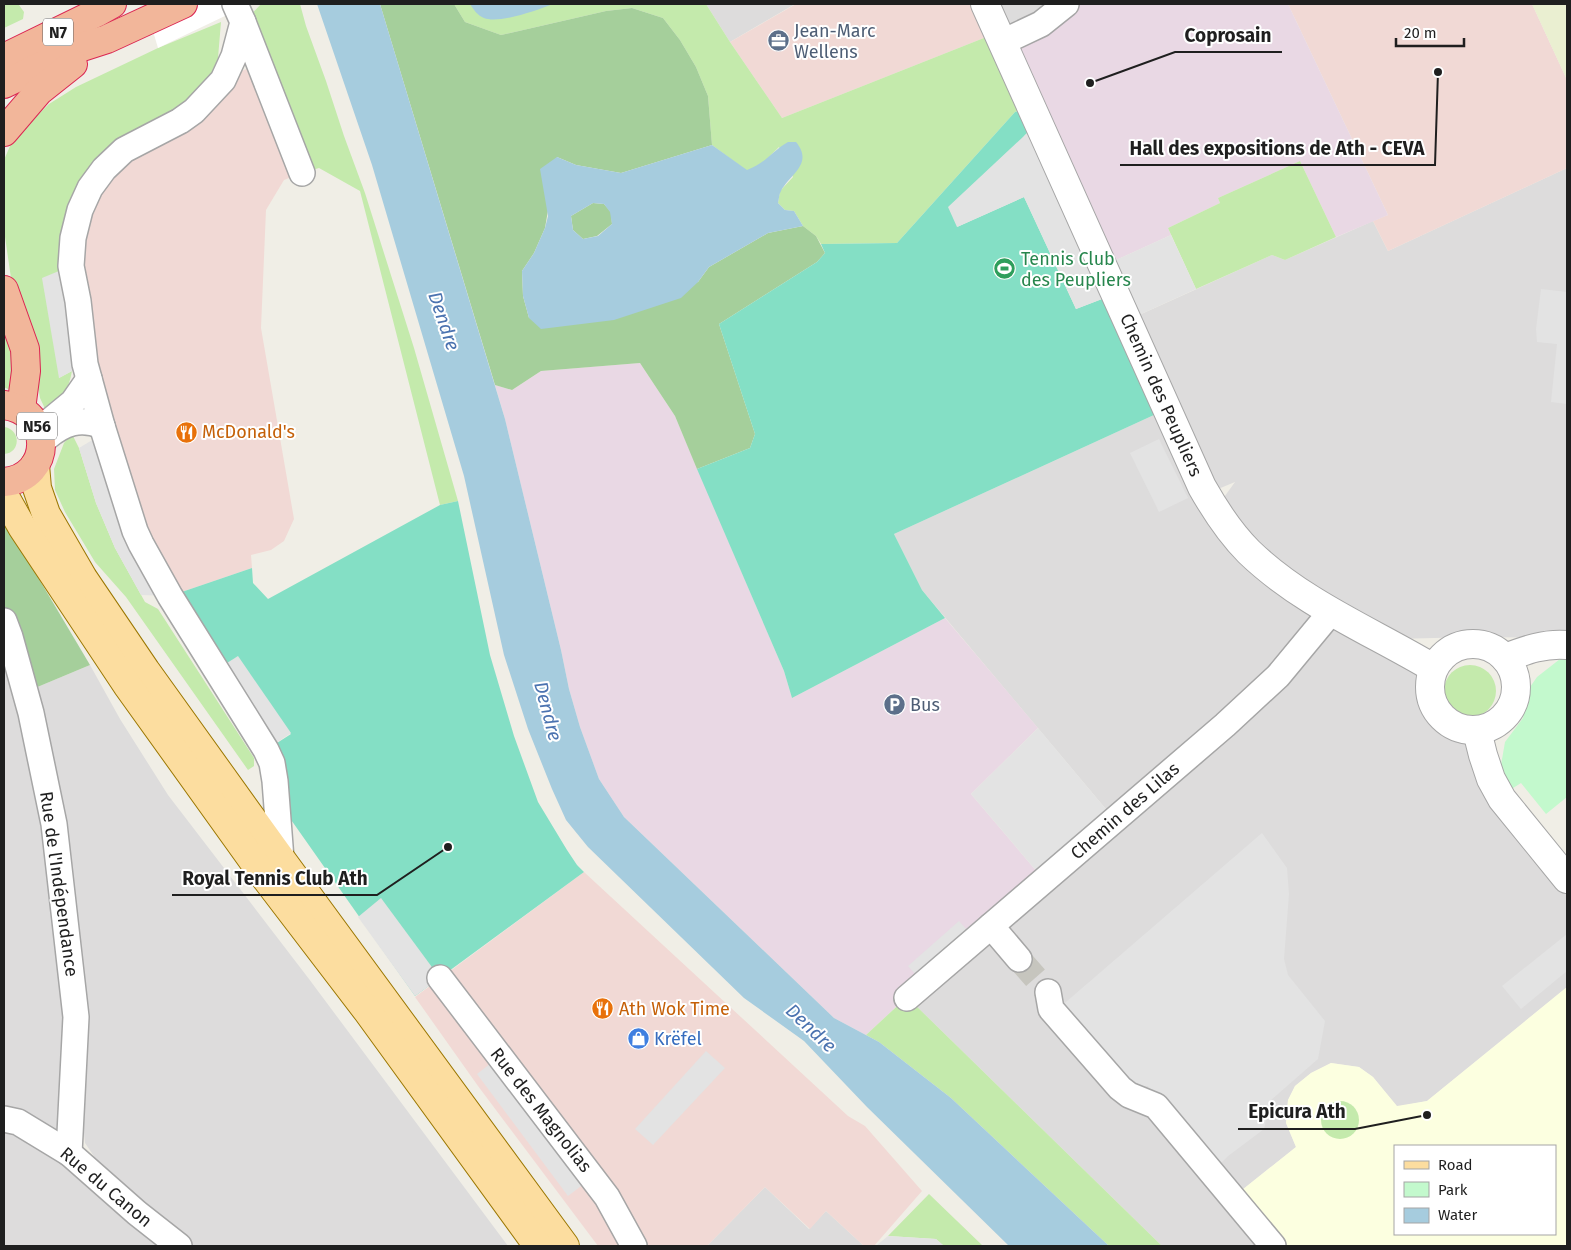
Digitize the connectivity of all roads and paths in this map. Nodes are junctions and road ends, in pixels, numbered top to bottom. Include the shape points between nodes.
1 (112, 4) edge
2 (183, 4) edge
3 (986, 4) edge
4 (1066, 4) edge
5 (239, 13) edge
6 (107, 39) junction
7 (1003, 42) junction
8 (4, 58) edge
9 (4, 84) edge
10 (4, 132) edge
11 (302, 173) dead end
12 (4, 290) edge
13 (90, 379) junction
14 (8, 406) edge
15 (102, 426) junction
16 (39, 445) junction
17 (4, 482) edge
18 (4, 495) edge
19 (1331, 612) junction
20 (4, 621) edge
21 (1567, 645) edge
22 (1505, 658) junction
23 (1433, 668) junction
24 (1478, 730) junction
25 (281, 859) junction
26 (1567, 879) edge
27 (991, 926) junction
28 (1020, 959) tunnel mouth
29 (440, 978) dead end
30 (1048, 992) tunnel mouth
31 (906, 998) dead end
32 (4, 1119) edge
33 (69, 1153) junction
34 (179, 1246) edge
35 (538, 1246) edge
36 (565, 1246) edge
37 (634, 1246) edge
38 (1273, 1246) edge

1 - 8 highway, N7
2 - 6 highway, N7
3 - 7 street, Chemin des Peupliers
4 - 7 street via 1041,24
5 - 11 street
5 - 13 street via 234,56 223,80 194,111 114,158 90,188 80,210 71,266
6 - 9 highway, N7 via 76,49
6 - 10 highway via 50,81
7 - 19 street, Chemin des Peupliers via 1206,494 1249,552
12 - 14 highway via 25,349 26,371
13 - 15 street
13 - 16 street
14 - 16 highway, N56 via 28,414
15 - 16 street via 91,422 68,423 58,427
15 - 25 street via 141,544 272,763
16 - 17 highway, N56 via 28,474
16 - 25 main road, N56 via 38,488 46,514 83,578
18 - 35 main road via 127,685
19 - 23 street, Chemin des Peupliers
19 - 27 street, Chemin des Lilas via 1278,676 1225,725
20 - 33 street, Rue de l'Indépendance via 31,713 54,824 76,1017
21 - 22 street via 1529,648
22 - 23 street via 1479,644 1464,645 1446,654
22 - 24 street via 1517,682 1516,696 1502,720
23 - 24 street via 1430,687 1432,702 1439,714 1463,730
24 - 26 street via 1491,779 1502,799
25 - 36 main road, N56
27 - 28 street
27 - 31 street, Chemin des Lilas
29 - 37 street, Rue des Magnolias via 608,1197
30 - 38 street via 1051,1009 1120,1088 1156,1106
32 - 33 street, Rue du Canon via 18,1122
33 - 34 street, Rue du Canon

